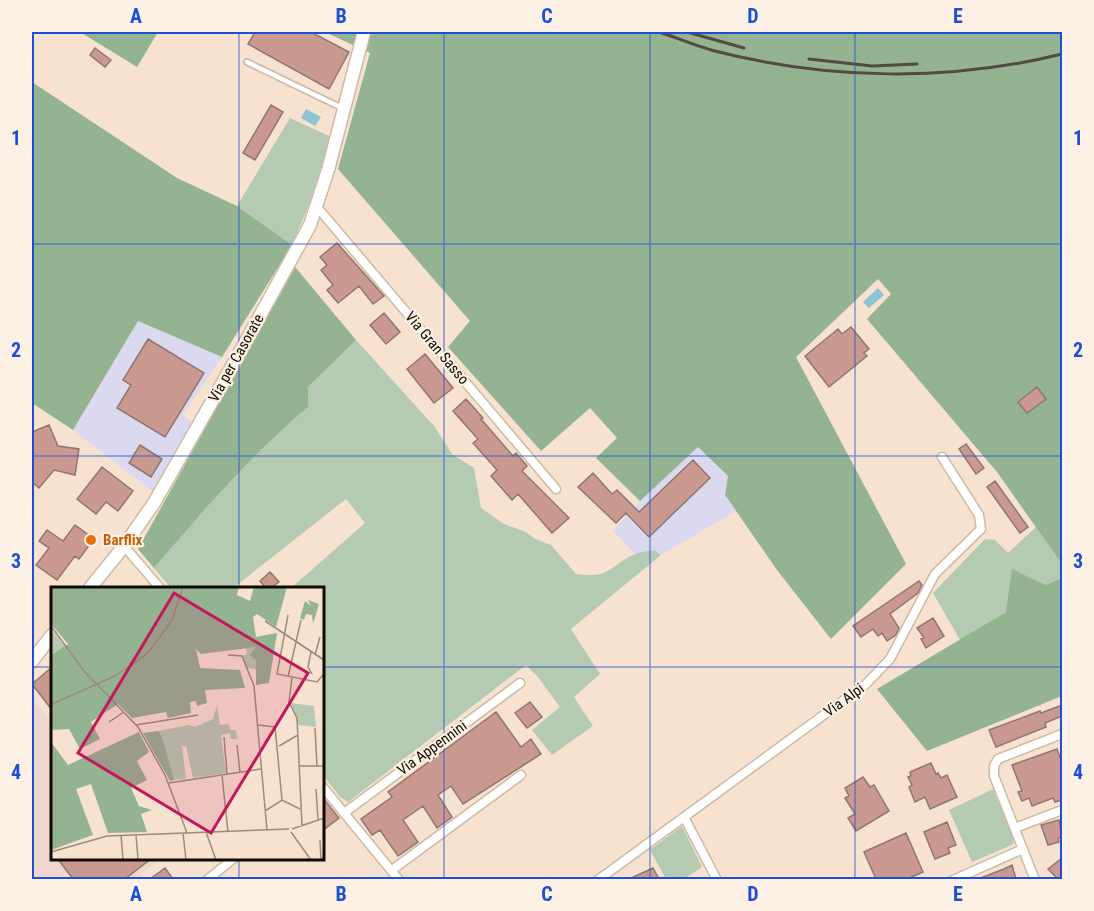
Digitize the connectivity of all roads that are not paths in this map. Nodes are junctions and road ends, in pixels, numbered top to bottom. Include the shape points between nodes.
1 (364, 32) edge
2 (247, 62) dead end
3 (344, 109) junction
4 (317, 207) junction
5 (942, 457) dead end
6 (556, 489) dead end
7 (124, 546) junction
8 (91, 587) edge
9 (159, 587) edge
10 (51, 636) edge
11 (32, 661) edge
12 (520, 683) dead end
13 (1062, 734) edge
14 (521, 775) dead end
15 (324, 790) edge
16 (1062, 810) edge
17 (344, 813) junction
18 (684, 817) junction
19 (1015, 828) junction
20 (1023, 849) junction
21 (231, 860) edge
22 (392, 870) junction
23 (207, 879) edge
24 (399, 879) edge
25 (598, 879) edge
26 (717, 879) edge
27 (953, 879) edge
28 (1035, 879) edge

1 - 3 street, Via per Casorate
2 - 3 lane
3 - 4 street, Via per Casorate
4 - 6 street, Via Gran Sasso
4 - 7 street, Via per Casorate via 234,363 154,503
5 - 18 street, Via Alpi via 979,514 981,529 935,574 890,659 866,684
7 - 8 street, Via per Casorate
7 - 9 street
10 - 11 street
12 - 17 street, Via Appennini
13 - 19 street via 998,759 994,766 994,776
14 - 22 street
15 - 17 street
16 - 19 street
17 - 22 street
18 - 25 street, Via Alpi
18 - 26 street
19 - 20 street
20 - 27 street
20 - 28 street
21 - 23 street
22 - 24 street

